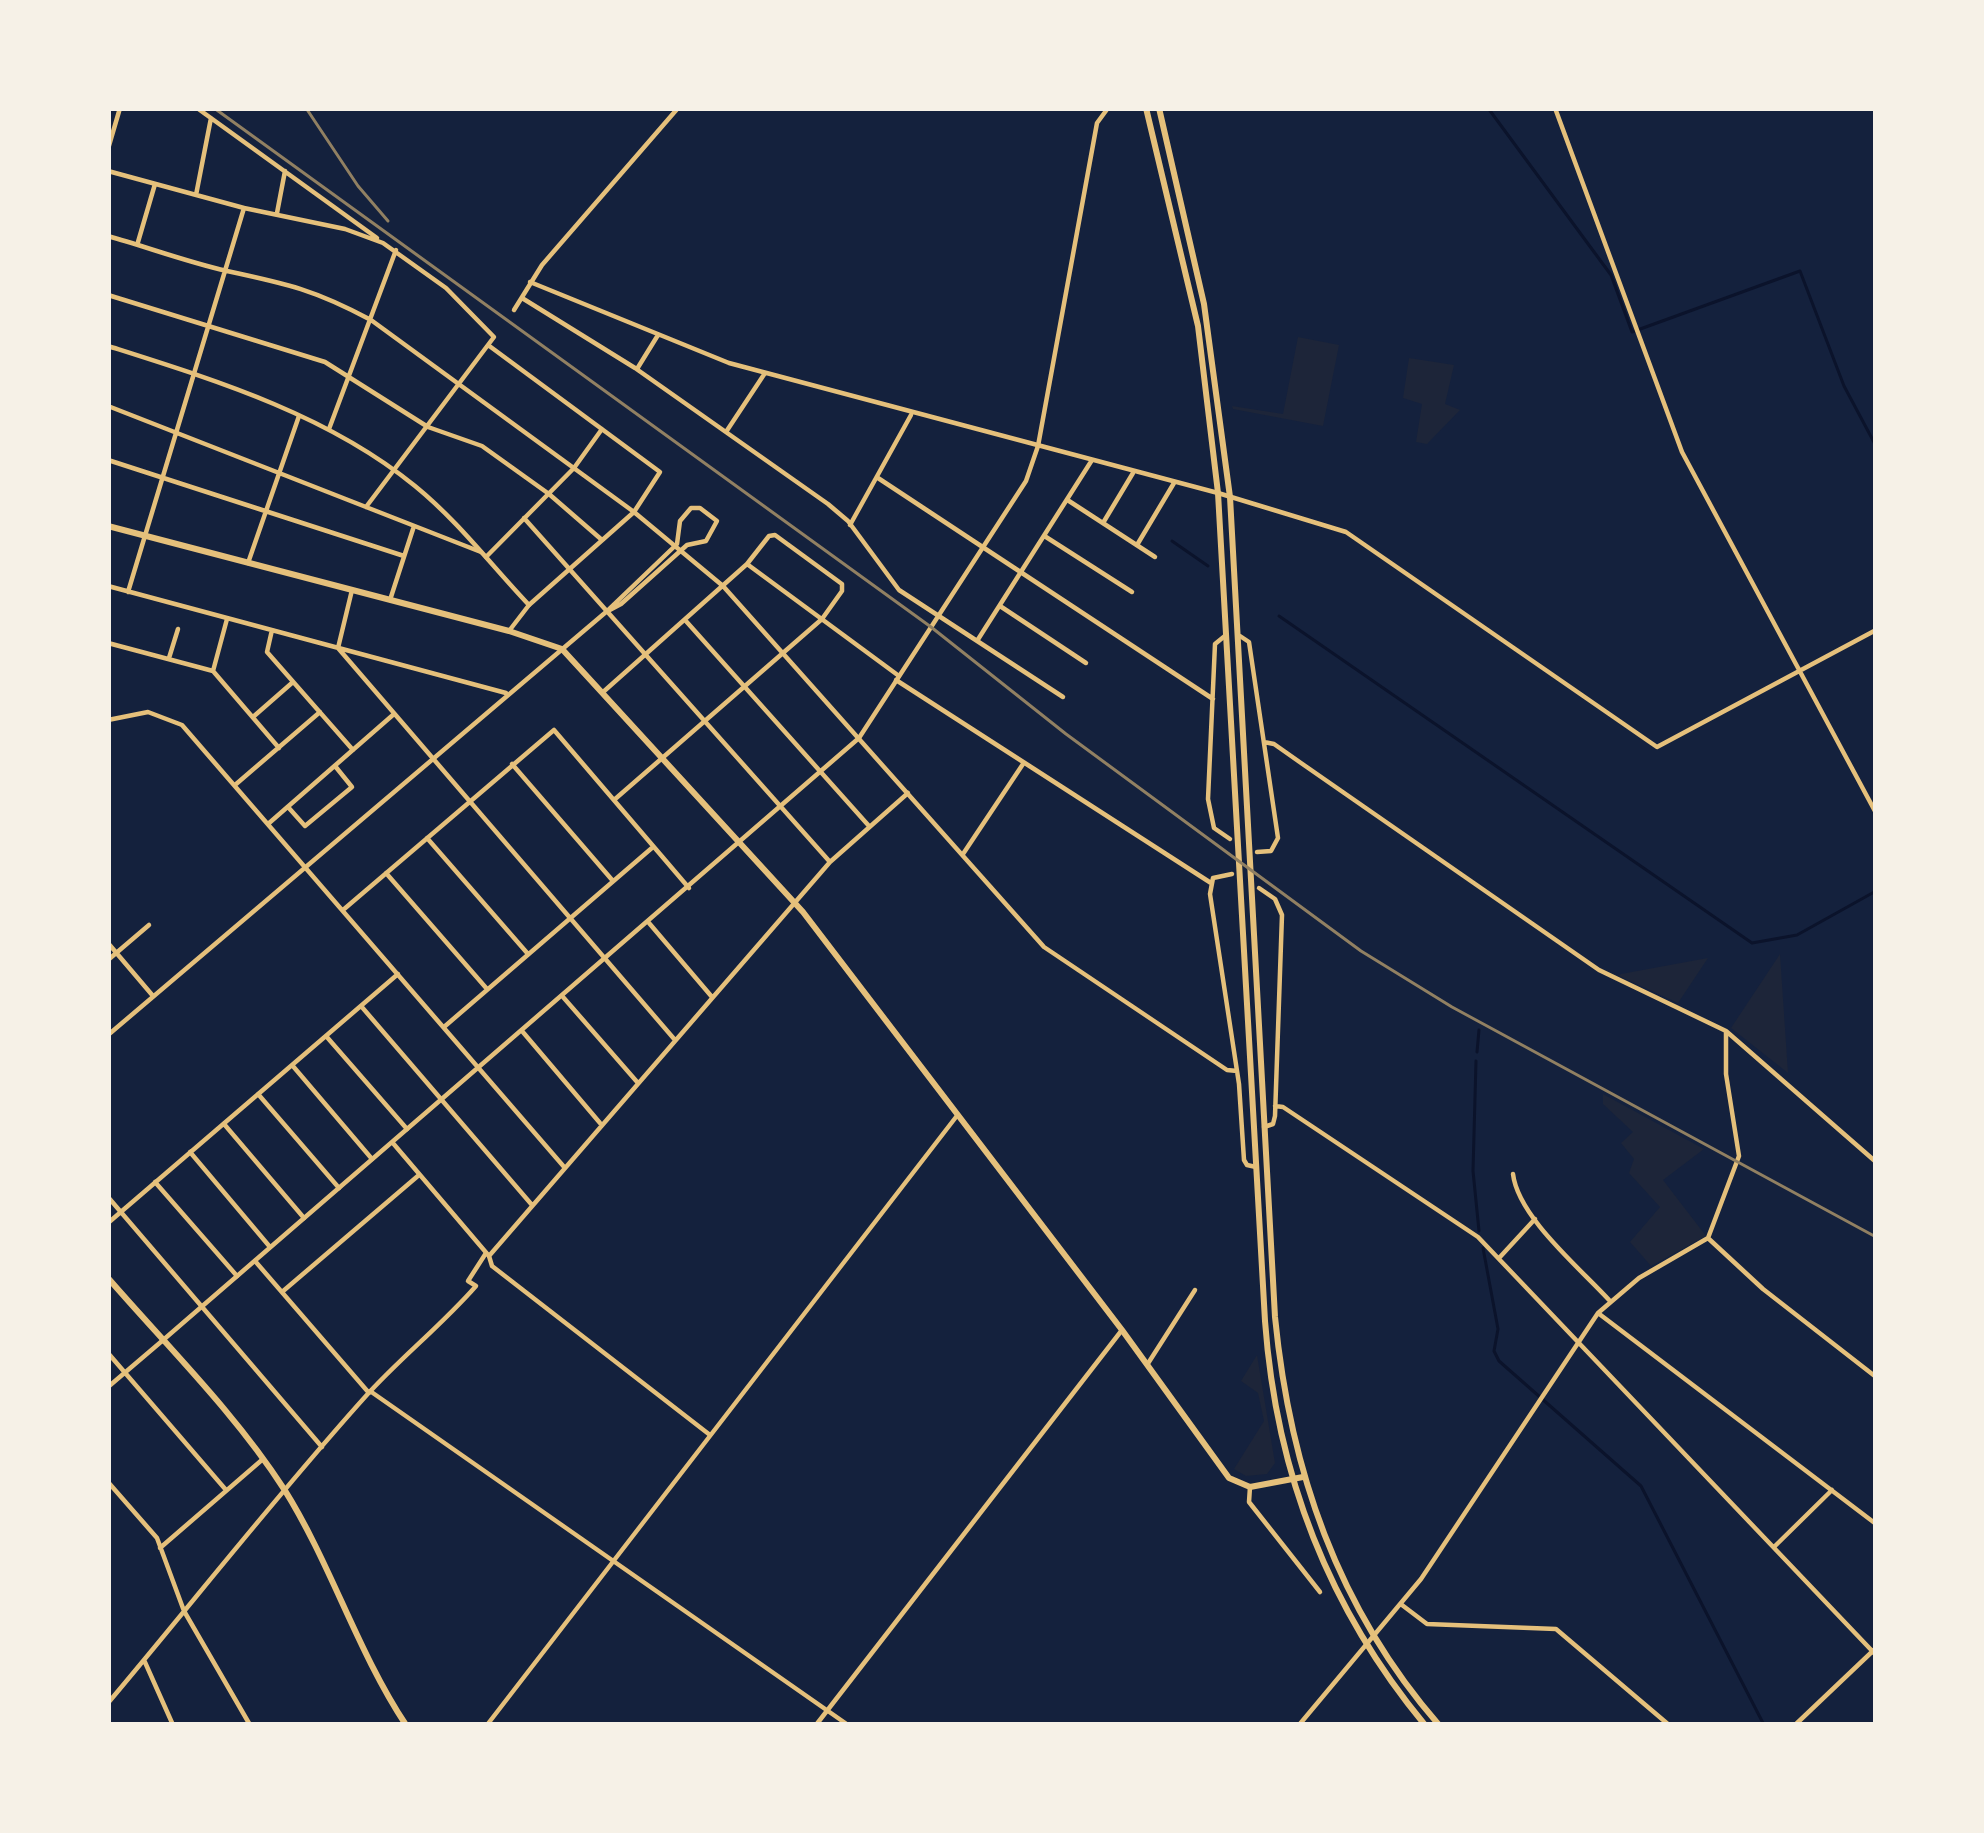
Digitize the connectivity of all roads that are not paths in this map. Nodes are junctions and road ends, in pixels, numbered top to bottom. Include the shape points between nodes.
1 (120, 108) edge
2 (197, 108) edge
3 (678, 108) edge
4 (1108, 108) edge
5 (1146, 108) edge
6 (1159, 108) edge
7 (1555, 108) edge
8 (211, 118) junction
9 (108, 149) edge
10 (108, 171) edge
11 (285, 171) junction
12 (155, 184) junction
13 (196, 195) junction
14 (244, 208) junction
15 (277, 214) junction
16 (108, 236) edge
17 (383, 243) junction
18 (137, 244) junction
19 (396, 250) junction
20 (226, 271) junction
21 (530, 281) junction
22 (108, 295) edge
23 (522, 298) junction
24 (514, 310) dead end
25 (371, 320) junction
26 (209, 324) junction
27 (658, 335) junction
28 (488, 345) junction
29 (108, 346) edge
30 (637, 369) junction
31 (765, 373) junction
32 (349, 374) junction
33 (195, 375) junction
34 (459, 385) junction
35 (108, 406) edge
36 (912, 413) junction
37 (299, 416) junction
38 (428, 427) junction
39 (329, 429) junction
40 (602, 430) junction
41 (726, 432) junction
42 (176, 433) junction
43 (1038, 446) junction
44 (108, 460) edge
45 (1092, 460) junction
46 (574, 468) junction
47 (396, 471) junction
48 (278, 472) junction
49 (1133, 473) junction
50 (162, 478) junction
51 (878, 478) junction
52 (1174, 482) junction
53 (1218, 493) junction
54 (549, 494) junction
55 (1230, 497) junction
56 (1069, 501) junction
57 (366, 507) junction
58 (265, 511) junction
59 (634, 512) junction
60 (524, 518) junction
61 (1103, 524) junction
62 (850, 525) junction
63 (108, 526) edge
64 (414, 526) junction
65 (144, 535) junction
66 (1045, 536) junction
67 (602, 540) junction
68 (1137, 545) junction
69 (983, 547) junction
70 (678, 549) junction
71 (483, 554) junction
72 (404, 556) junction
73 (1155, 556) dead end
74 (248, 562) junction
75 (747, 564) junction
76 (569, 568) junction
77 (1022, 573) junction
78 (108, 586) edge
79 (723, 586) junction
80 (352, 590) junction
81 (128, 592) junction
82 (1132, 592) dead end
83 (390, 600) junction
84 (530, 604) junction
85 (1000, 606) junction
86 (606, 612) junction
87 (938, 616) junction
88 (226, 619) junction
89 (822, 619) junction
90 (685, 620) junction
91 (178, 628) dead end
92 (272, 630) junction
93 (1876, 630) edge
94 (509, 631) junction
95 (1226, 635) junction
96 (1237, 635) junction
97 (977, 641) junction
98 (108, 644) edge
99 (338, 648) junction
100 (562, 649) junction
101 (782, 652) junction
102 (645, 655) junction
103 (169, 659) junction
104 (1086, 663) dead end
105 (213, 671) junction
106 (1800, 671) junction
107 (898, 678) junction
108 (293, 682) junction
109 (744, 687) junction
110 (602, 693) junction
111 (506, 694) junction
112 (1063, 697) dead end
113 (1213, 699) junction
114 (320, 712) junction
115 (394, 714) junction
116 (253, 717) junction
117 (108, 720) edge
118 (705, 721) junction
119 (859, 738) junction
120 (1264, 742) junction
121 (279, 748) junction
122 (352, 750) junction
123 (433, 756) junction
124 (663, 759) junction
125 (512, 764) junction
126 (1024, 764) junction
127 (335, 766) junction
128 (820, 772) junction
129 (235, 785) junction
130 (908, 792) junction
131 (614, 800) junction
132 (470, 801) junction
133 (288, 806) junction
134 (782, 807) junction
135 (1876, 813) edge
136 (268, 824) junction
137 (869, 826) junction
138 (427, 838) junction
139 (1230, 838) dead end
140 (739, 845) junction
141 (654, 847) junction
142 (1253, 852) junction
143 (963, 854) junction
144 (830, 862) junction
145 (304, 866) junction
146 (386, 873) junction
147 (1236, 875) junction
148 (613, 881) junction
149 (1211, 883) junction
150 (689, 888) junction
151 (1259, 888) dead end
152 (793, 903) junction
153 (343, 910) junction
154 (570, 918) junction
155 (649, 922) junction
156 (149, 925) dead end
157 (108, 943) edge
158 (116, 952) junction
159 (528, 954) junction
160 (108, 960) edge
161 (605, 960) junction
162 (398, 974) junction
163 (487, 989) junction
164 (153, 996) junction
165 (563, 997) junction
166 (712, 998) junction
167 (361, 1006) junction
168 (443, 1027) junction
169 (522, 1031) junction
170 (1726, 1031) junction
171 (108, 1035) edge
172 (326, 1036) junction
173 (675, 1040) junction
174 (292, 1065) junction
175 (478, 1068) junction
176 (1237, 1071) junction
177 (638, 1083) junction
178 (258, 1094) junction
179 (441, 1100) junction
180 (1275, 1106) junction
181 (958, 1115) junction
182 (224, 1124) junction
183 (602, 1125) junction
184 (1264, 1127) junction
185 (407, 1129) junction
186 (392, 1142) junction
187 (190, 1153) junction
188 (372, 1159) junction
189 (1876, 1162) edge
190 (1256, 1167) junction
191 (565, 1168) junction
192 (1513, 1174) dead end
193 (419, 1175) junction
194 (155, 1182) junction
195 (339, 1188) junction
196 (108, 1197) edge
197 (532, 1205) junction
198 (121, 1212) junction
199 (304, 1218) junction
200 (1535, 1219) junction
201 (108, 1223) edge
202 (1708, 1238) junction
203 (270, 1247) junction
204 (487, 1254) junction
205 (1500, 1257) junction
206 (255, 1261) junction
207 (236, 1276) junction
208 (108, 1278) edge
209 (1195, 1290) dead end
210 (282, 1292) junction
211 (1610, 1301) junction
212 (202, 1306) junction
213 (1598, 1313) junction
214 (1122, 1330) junction
215 (162, 1341) junction
216 (1580, 1342) junction
217 (108, 1352) edge
218 (1147, 1365) junction
219 (125, 1372) junction
220 (1876, 1377) edge
221 (108, 1387) edge
222 (370, 1392) junction
223 (710, 1435) junction
224 (322, 1447) junction
225 (263, 1459) junction
226 (1303, 1477) junction
227 (1291, 1480) junction
228 (108, 1482) edge
229 (1250, 1487) junction
230 (226, 1490) junction
231 (1832, 1490) junction
232 (286, 1492) junction
233 (1876, 1524) edge
234 (1774, 1547) junction
235 (160, 1548) junction
236 (614, 1560) junction
237 (1320, 1592) dead end
238 (1402, 1605) junction
239 (184, 1611) junction
240 (1374, 1637) junction
241 (1367, 1647) junction
242 (1875, 1651) edge
243 (144, 1660) junction
244 (108, 1703) edge
245 (829, 1709) junction
246 (492, 1718) junction
247 (173, 1725) edge
248 (250, 1725) edge
249 (406, 1725) edge
250 (487, 1725) edge
251 (502, 1725) edge
252 (816, 1725) edge
253 (848, 1725) edge
254 (1299, 1725) edge
255 (1425, 1725) edge
256 (1439, 1725) edge
257 (1669, 1725) edge
258 (1796, 1725) edge

1 - 9 street
2 - 8 street
3 - 21 street
4 - 43 street via 1094,137
5 - 53 main road via 1198,326
6 - 55 main road via 1204,304
7 - 106 street via 1682,452
8 - 11 street
8 - 13 street
10 - 12 street
11 - 15 street
11 - 17 street
12 - 13 street
12 - 18 street
13 - 14 street
14 - 15 street
14 - 20 street
15 - 17 street
16 - 18 street
17 - 19 street
18 - 20 street
19 - 25 street
19 - 28 street via 461,302 494,337
20 - 25 street via 302,287
20 - 26 street
21 - 23 street
21 - 27 street
22 - 26 street
23 - 24 street
23 - 30 street
25 - 32 street
25 - 34 street
26 - 32 street
26 - 33 street
27 - 30 street
27 - 31 street
28 - 34 street
28 - 40 street
29 - 33 street
30 - 41 street
31 - 36 street
31 - 41 street
32 - 38 street
32 - 39 street
33 - 37 street
33 - 42 street
34 - 38 street
34 - 46 street
35 - 42 street
36 - 43 street
36 - 51 street
37 - 39 street
37 - 48 street
38 - 47 street
38 - 54 street via 482,446
39 - 47 street
40 - 46 street
40 - 59 street via 660,472
41 - 62 street
42 - 48 street
42 - 50 street
43 - 45 street
43 - 69 street via 1026,482
44 - 50 street
45 - 49 street
45 - 56 street
46 - 54 street
46 - 59 street
47 - 57 street
47 - 71 street
48 - 57 street
48 - 58 street
49 - 52 street
49 - 61 street
50 - 58 street
50 - 65 street
51 - 62 street
51 - 69 street
52 - 53 street
52 - 68 street
53 - 55 street
53 - 95 main road
54 - 60 street
54 - 67 street
55 - 96 main road
55 - 106 street via 1360,539 1657,747
56 - 61 street
56 - 66 street
57 - 64 street
58 - 72 street
58 - 74 street
59 - 67 street
59 - 70 street
60 - 71 street
60 - 76 street
61 - 68 street
62 - 87 street via 899,590
63 - 65 main road
64 - 71 street
64 - 72 street
65 - 74 main road
65 - 81 street
66 - 77 street
66 - 82 street
67 - 76 street
68 - 73 street
69 - 77 street
69 - 87 street
70 - 70 street via 680,521 694,506 717,521 706,542
70 - 79 street
70 - 86 street
71 - 84 street
72 - 83 street
74 - 80 main road
75 - 79 street
75 - 89 street
75 - 89 street via 769,536 792,547 842,584
76 - 84 street
76 - 86 street
77 - 85 street
77 - 113 street
78 - 81 street
79 - 90 street
79 - 101 street
80 - 83 main road
80 - 99 street
81 - 88 street
83 - 94 main road
84 - 94 street
85 - 97 street
85 - 104 street
86 - 100 street
86 - 102 street
87 - 97 street
87 - 107 street
88 - 92 street
88 - 105 street
89 - 101 street
89 - 107 street
90 - 102 street
90 - 109 street
91 - 103 street
92 - 99 street
92 - 108 street via 267,652
93 - 106 street
94 - 100 main road
95 - 113 street via 1215,644
95 - 147 main road
96 - 120 street via 1249,642
96 - 142 main road
97 - 112 street
98 - 103 street
99 - 111 street
99 - 115 street
100 - 110 main road
100 - 111 street
101 - 109 street
101 - 119 street
102 - 110 street
102 - 118 street
103 - 105 street
105 - 116 street
106 - 135 street
107 - 119 street
107 - 126 street
108 - 114 street
108 - 116 street
109 - 118 street
109 - 128 street
110 - 124 main road
111 - 123 street
113 - 139 street via 1208,814
114 - 121 street
114 - 122 street
115 - 122 street
115 - 123 street
116 - 121 street
117 - 129 street via 134,712 166,716
118 - 124 street
118 - 134 street
119 - 128 street
119 - 130 street
120 - 142 street via 1278,841
120 - 170 street via 1599,970
121 - 129 street
122 - 127 street
123 - 132 street
123 - 145 street
124 - 131 street
124 - 140 main road
125 - 131 street via 554,730
125 - 132 street
125 - 148 street
126 - 143 street
126 - 149 street
127 - 133 street
127 - 133 street via 352,787 304,826
128 - 134 street
128 - 137 street
129 - 136 street
130 - 137 street
130 - 143 street
131 - 141 street
132 - 138 street
132 - 154 street
133 - 136 street
134 - 140 street
134 - 144 street
136 - 145 street
137 - 144 street
138 - 146 street
138 - 159 street
140 - 150 street
140 - 152 main road
141 - 148 street
141 - 150 street
142 - 184 main road
143 - 176 street via 1060,961
144 - 152 street
145 - 153 street
145 - 164 street
146 - 153 street
146 - 163 street
147 - 149 street
147 - 190 main road
148 - 154 street
149 - 176 street
150 - 155 street
151 - 180 street via 1282,915
152 - 166 street
152 - 181 main road
153 - 162 street
154 - 159 street
154 - 161 street
155 - 161 street
155 - 166 street
156 - 158 street
157 - 158 street
158 - 160 street
158 - 164 street
159 - 163 street
161 - 165 street
161 - 173 street
162 - 167 street
162 - 168 street
163 - 168 street
164 - 171 street
165 - 169 street
165 - 177 street
166 - 173 street
167 - 172 street
167 - 179 street
168 - 175 street
169 - 175 street
169 - 183 street
170 - 189 street
170 - 202 street via 1739,1156
172 - 174 street
172 - 185 street
173 - 177 street
174 - 178 street
174 - 188 street
175 - 179 street
175 - 191 street
176 - 190 street via 1244,1160
177 - 183 street
178 - 182 street
178 - 195 street
179 - 185 street
179 - 197 street
180 - 184 street via 1273,1124
180 - 205 street
181 - 214 main road
181 - 223 street
182 - 187 street
182 - 199 street
183 - 191 street
184 - 226 main road via 1280,1369
185 - 186 street
186 - 188 street
186 - 193 street
187 - 194 street
187 - 203 street
188 - 195 street
190 - 227 main road via 1267,1349
191 - 197 street
192 - 200 street
193 - 204 street
193 - 210 street
194 - 198 street
194 - 207 street
195 - 199 street
196 - 198 street
197 - 204 street
198 - 201 street
198 - 212 street
199 - 203 street
200 - 205 street
200 - 211 street
202 - 211 street
202 - 220 street
203 - 206 street
204 - 222 street via 468,1281 476,1286
204 - 223 street via 492,1266
205 - 216 street
206 - 207 street
206 - 210 street
207 - 212 street
208 - 215 main road
209 - 218 street
210 - 222 street
211 - 213 street
212 - 215 street
212 - 224 street
213 - 216 street
213 - 231 street
214 - 218 main road
214 - 245 street
215 - 219 street
215 - 225 main road
216 - 234 street
216 - 238 street
217 - 219 street
218 - 229 main road via 1225,1474
219 - 221 street
219 - 230 street
222 - 224 street
222 - 236 street
223 - 236 street
224 - 232 street
225 - 230 street
225 - 232 main road
226 - 227 main road
226 - 240 main road
227 - 229 main road
227 - 241 main road
228 - 235 street
229 - 237 street via 1249,1502
230 - 235 street
231 - 233 street
231 - 234 street
232 - 239 street
232 - 249 main road
234 - 242 street
235 - 239 street
236 - 245 street
236 - 246 street
238 - 240 street
238 - 257 street via 1426,1624 1556,1629
239 - 243 street
239 - 248 street
240 - 241 street
240 - 256 main road
241 - 254 street
241 - 255 main road
242 - 258 street
243 - 244 street
243 - 247 street
245 - 252 street
245 - 253 street
246 - 250 street
246 - 251 street

